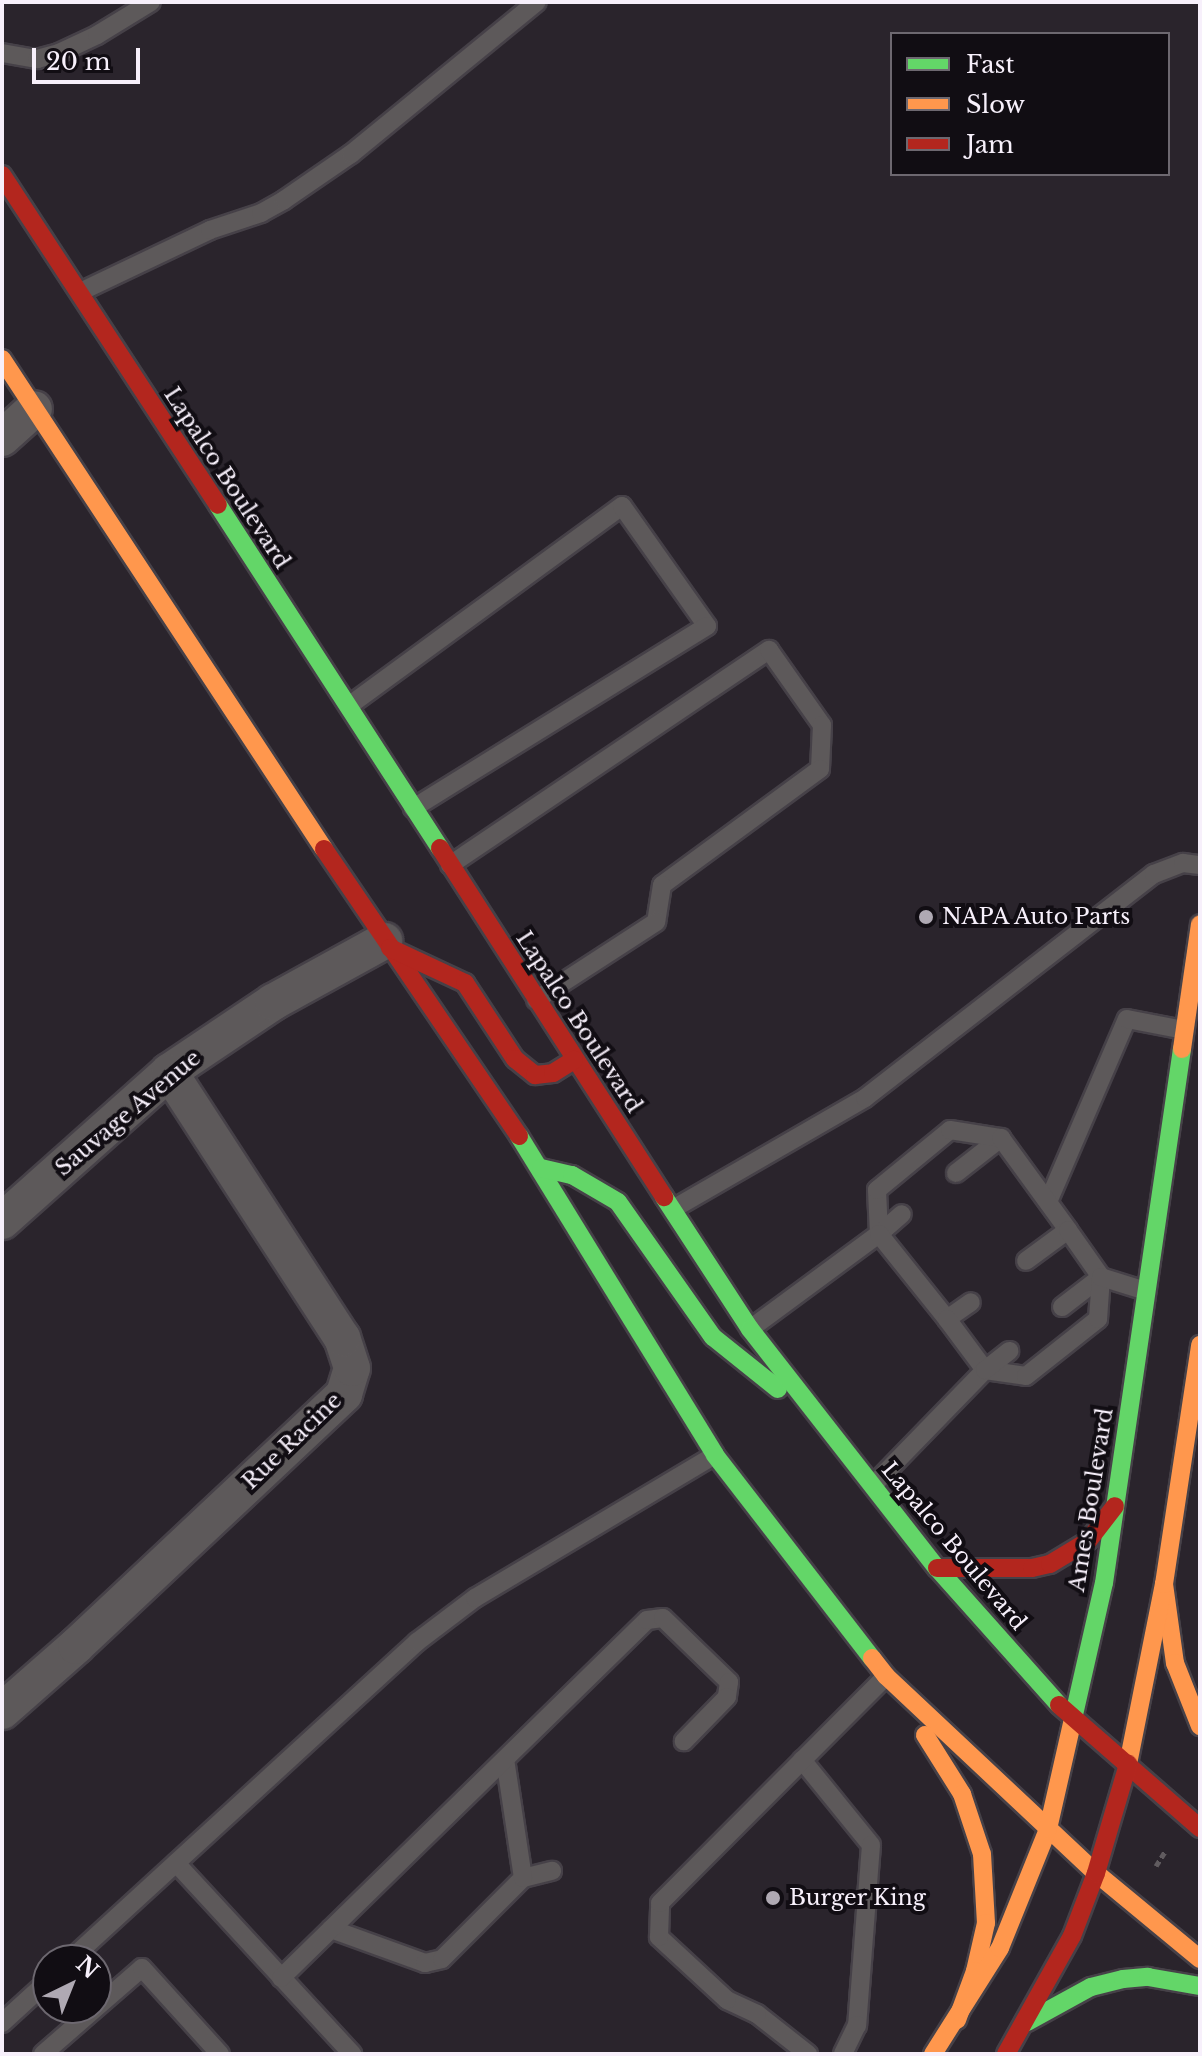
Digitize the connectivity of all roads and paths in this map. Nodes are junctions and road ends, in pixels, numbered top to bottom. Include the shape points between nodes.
1 (151, 2) edge
2 (537, 2) edge
3 (2, 53) edge
4 (2, 175) edge
5 (77, 294) junction
6 (2, 359) edge
7 (34, 409) junction
8 (2, 438) edge
9 (350, 705) junction
10 (413, 808) junction
11 (450, 865) junction
12 (1200, 865) edge
13 (1200, 924) edge
14 (386, 944) junction
15 (536, 1000) junction
16 (1184, 1030) junction
17 (574, 1060) junction
18 (169, 1072) junction
19 (1001, 1138) junction
20 (541, 1168) junction
21 (956, 1173) dead end
22 (1048, 1202) junction
23 (673, 1209) junction
24 (902, 1214) dead end
25 (2, 1221) edge
26 (1068, 1230) junction
27 (879, 1234) junction
28 (1026, 1261) dead end
29 (1101, 1277) junction
30 (1146, 1291) junction
31 (971, 1302) dead end
32 (1062, 1307) dead end
33 (947, 1319) junction
34 (750, 1329) junction
35 (1200, 1345) edge
36 (1009, 1351) dead end
37 (985, 1370) junction
38 (821, 1421) junction
39 (715, 1455) junction
40 (872, 1486) junction
41 (1115, 1506) junction
42 (937, 1568) junction
43 (1164, 1584) junction
44 (886, 1676) junction
45 (2, 1711) edge
46 (1073, 1720) junction
47 (1200, 1726) edge
48 (684, 1741) dead end
49 (505, 1759) junction
50 (802, 1760) junction
51 (1127, 1769) junction
52 (1200, 1828) edge
53 (1048, 1829) junction
54 (176, 1863) junction
55 (552, 1871) dead end
56 (1096, 1873) junction
57 (523, 1878) junction
58 (331, 1929) junction
59 (87, 1944) edge
60 (1200, 1959) edge
61 (281, 1978) junction
62 (1200, 1986) edge
63 (32, 1996) edge
64 (957, 2020) junction
65 (1027, 2022) junction
66 (2, 2023) edge
67 (43, 2054) edge
68 (220, 2054) edge
69 (352, 2054) edge
70 (808, 2054) edge
71 (843, 2054) edge
72 (933, 2054) edge
73 (1006, 2054) edge

1 - 3 lane via 59,53 37,59
2 - 5 lane via 351,154 284,200
4 - 5 main road, Lapalco Boulevard
5 - 9 main road, Lapalco Boulevard
6 - 7 main road
7 - 8 street
7 - 14 main road
9 - 10 main road, Lapalco Boulevard
9 - 10 lane via 622,506 707,626
10 - 11 main road, Lapalco Boulevard
11 - 15 main road, Lapalco Boulevard
11 - 15 lane via 769,650 822,725 820,769 662,885 656,922
12 - 23 lane via 1183,863 1154,874 865,1098
13 - 16 main road, Ames Boulevard
14 - 17 main road via 465,983 515,1059 535,1075 553,1073
14 - 18 street, Sauvage Avenue via 273,1002
14 - 20 main road
15 - 17 main road, Lapalco Boulevard
16 - 22 lane via 1127,1019
16 - 30 main road, Ames Boulevard
17 - 23 main road, Lapalco Boulevard
18 - 25 street, Sauvage Avenue
18 - 45 street, Rue Racine via 342,1338 352,1368 344,1394
19 - 21 lane
19 - 22 lane
19 - 27 lane via 950,1130 877,1190
20 - 38 main road via 572,1175 618,1202 713,1337
20 - 39 main road
22 - 26 lane
23 - 34 main road, Lapalco Boulevard
24 - 27 lane
26 - 28 lane
26 - 29 lane
27 - 33 lane
27 - 34 lane
29 - 30 lane
29 - 32 lane
29 - 37 lane via 1098,1319 1026,1376
30 - 41 main road, Ames Boulevard
31 - 33 lane
33 - 37 lane
34 - 38 main road, Lapalco Boulevard
35 - 43 main road
36 - 37 lane
37 - 40 lane
38 - 40 main road, Lapalco Boulevard
39 - 44 main road
39 - 54 lane via 475,1598 417,1642
40 - 42 main road, Lapalco Boulevard
41 - 42 main road via 1088,1541 1050,1564
41 - 46 main road, Ames Boulevard via 1104,1583
42 - 46 main road, Lapalco Boulevard
43 - 47 main road via 1175,1663
43 - 51 main road
44 - 50 lane
44 - 53 main road
44 - 64 main road via 962,1794 982,1854 986,1923
46 - 51 main road, Lapalco Boulevard
46 - 53 main road, Ames Boulevard
48 - 49 lane via 727,1697 729,1682 663,1618 647,1620
49 - 57 lane
49 - 58 lane
50 - 70 lane via 660,1903 659,1937 727,2000 757,2014
50 - 71 lane via 871,1845 857,2025
51 - 52 main road, Lapalco Boulevard
51 - 56 main road
53 - 56 main road
53 - 64 main road, Ames Boulevard via 1000,1948
54 - 59 lane
54 - 61 lane
55 - 57 lane
56 - 60 main road
56 - 65 main road via 1072,1936
57 - 58 lane via 442,1959 425,1963
58 - 61 lane
61 - 69 lane
62 - 65 main road via 1148,1977 1123,1979 1091,1987
63 - 66 lane
64 - 72 main road, Ames Boulevard
65 - 73 main road
67 - 68 lane via 142,1968

